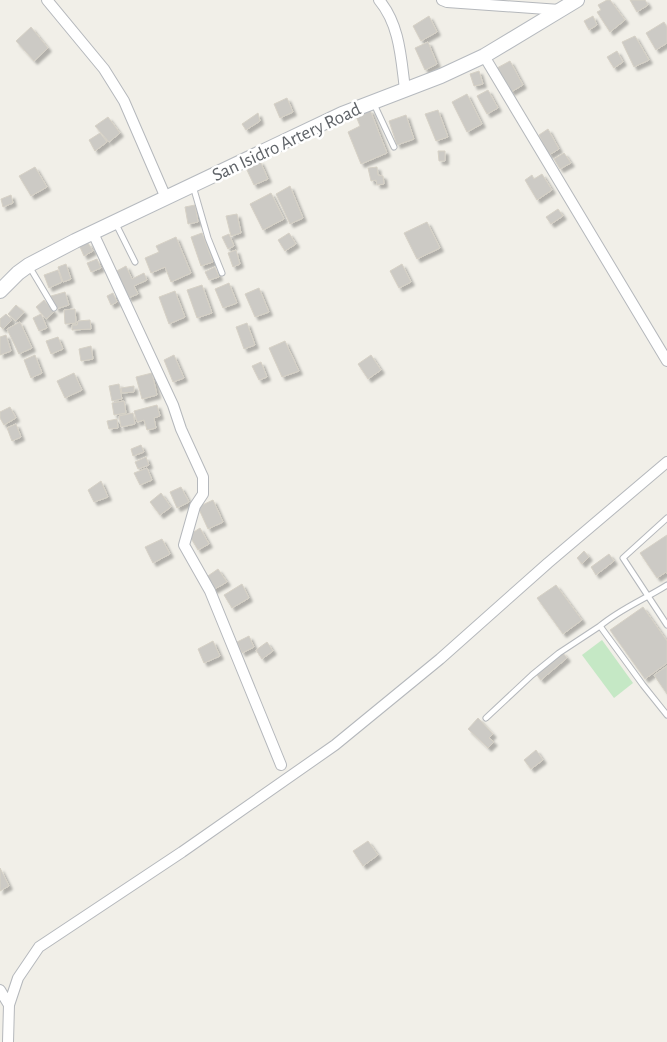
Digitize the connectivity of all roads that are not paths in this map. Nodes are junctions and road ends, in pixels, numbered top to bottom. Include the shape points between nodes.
1 (47, 0) edge
2 (379, 0) edge
3 (442, 0) edge
4 (577, 0) edge
5 (560, 10) junction
6 (484, 56) junction
7 (405, 89) junction
8 (373, 100) junction
9 (394, 147) dead end
10 (192, 185) junction
11 (166, 198) junction
12 (115, 222) junction
13 (93, 233) junction
14 (135, 262) dead end
15 (29, 265) junction
16 (222, 273) dead end
17 (1, 288) edge
18 (54, 308) dead end
19 (667, 361) edge
20 (667, 462) edge
21 (667, 518) edge
22 (667, 585) edge
23 (650, 596) junction
24 (667, 625) edge
25 (600, 626) junction
26 (667, 715) edge
27 (486, 718) dead end
28 (281, 765) dead end
29 (0, 990) edge
30 (9, 1005) junction
31 (8, 1042) edge

1 - 11 street via 104,70 124,101
2 - 7 street via 398,39
3 - 5 street
4 - 5 street, San Isidro Artery Road
5 - 6 street, San Isidro Artery Road
6 - 7 street, San Isidro Artery Road
6 - 19 street
7 - 8 street, San Isidro Artery Road
8 - 9 lane
8 - 10 street, San Isidro Artery Road
10 - 11 street, San Isidro Artery Road
10 - 16 lane
11 - 12 street, San Isidro Artery Road
12 - 13 street, San Isidro Artery Road
12 - 14 lane
13 - 15 street, San Isidro Artery Road
13 - 28 street via 203,477 203,494 195,506 184,545 210,591
15 - 17 street, San Isidro Artery Road
15 - 18 lane
20 - 30 street via 440,660 335,745 39,947 18,978
21 - 23 lane via 623,558
22 - 23 lane
23 - 24 lane
23 - 25 lane
25 - 26 lane
25 - 27 lane via 558,653
29 - 30 street
30 - 31 street

